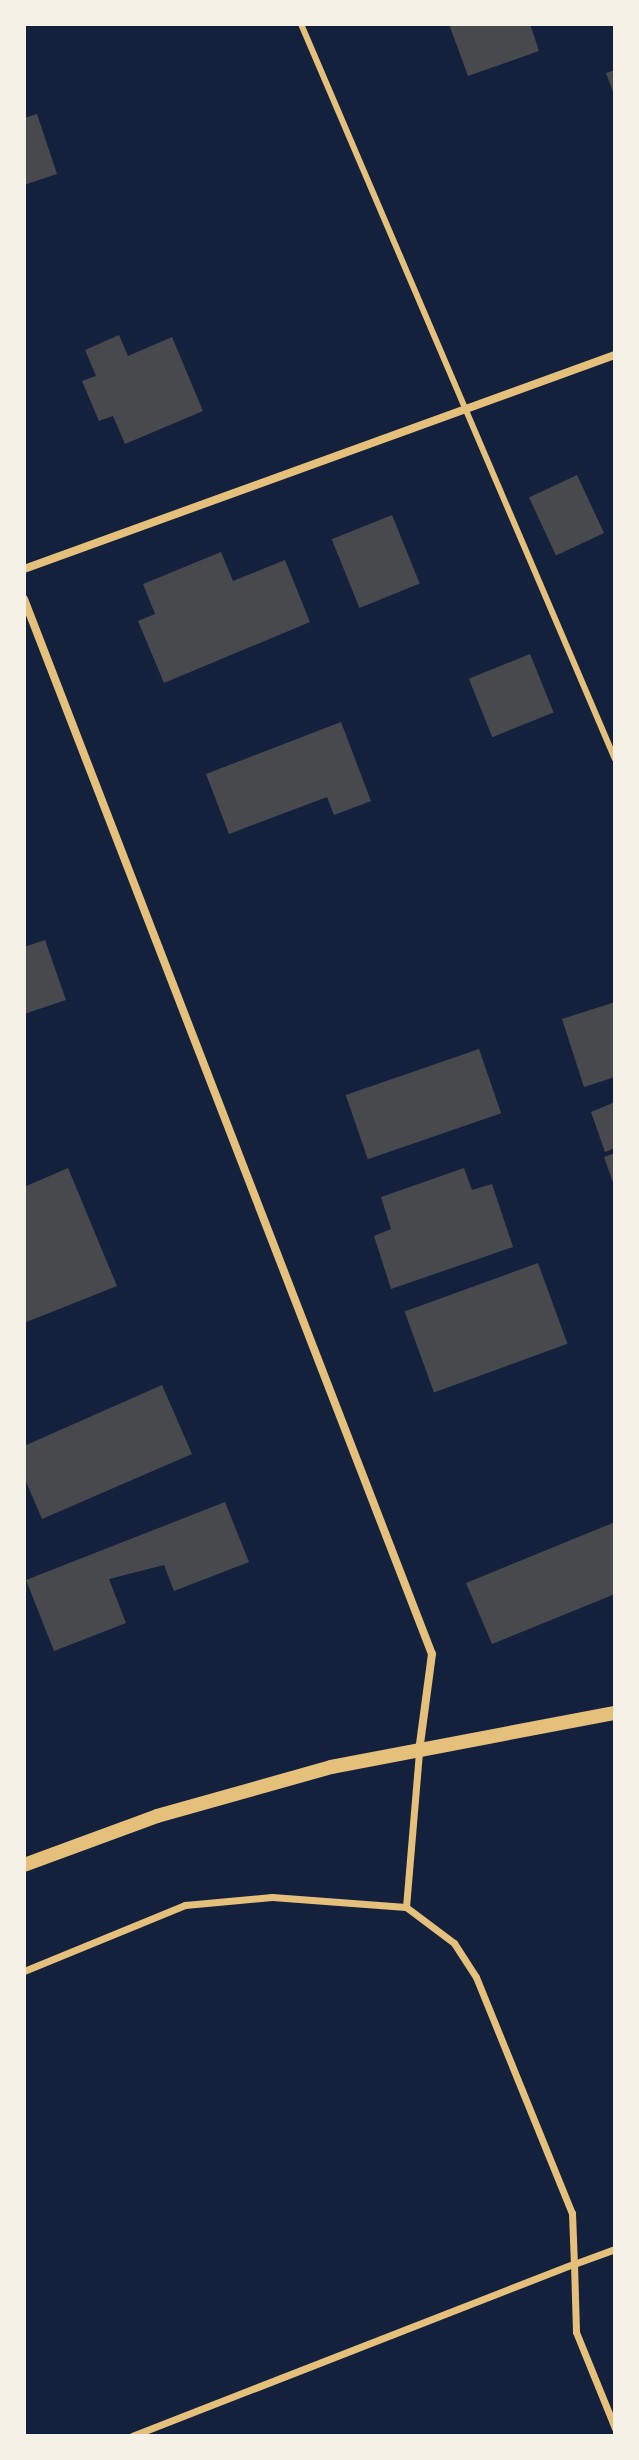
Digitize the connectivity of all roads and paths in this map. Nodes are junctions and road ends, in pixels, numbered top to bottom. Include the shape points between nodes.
1 (301, 24) edge
2 (615, 355) edge
3 (466, 409) junction
4 (24, 569) edge
5 (24, 599) edge
6 (615, 759) edge
7 (615, 1713) edge
8 (419, 1752) junction
9 (24, 1865) edge
10 (406, 1907) junction
11 (24, 1971) edge
12 (615, 2249) edge
13 (574, 2264) junction
14 (615, 2428) edge
15 (132, 2436) edge

1 - 3 lane
2 - 3 street
3 - 4 street
3 - 6 lane
5 - 8 street via 432,1654
7 - 8 street
8 - 9 street via 331,1767 157,1816
8 - 10 street
10 - 11 street via 272,1897 185,1905
10 - 13 street via 454,1943 476,1977 572,2213
12 - 13 street
13 - 14 street via 576,2332
13 - 15 street

